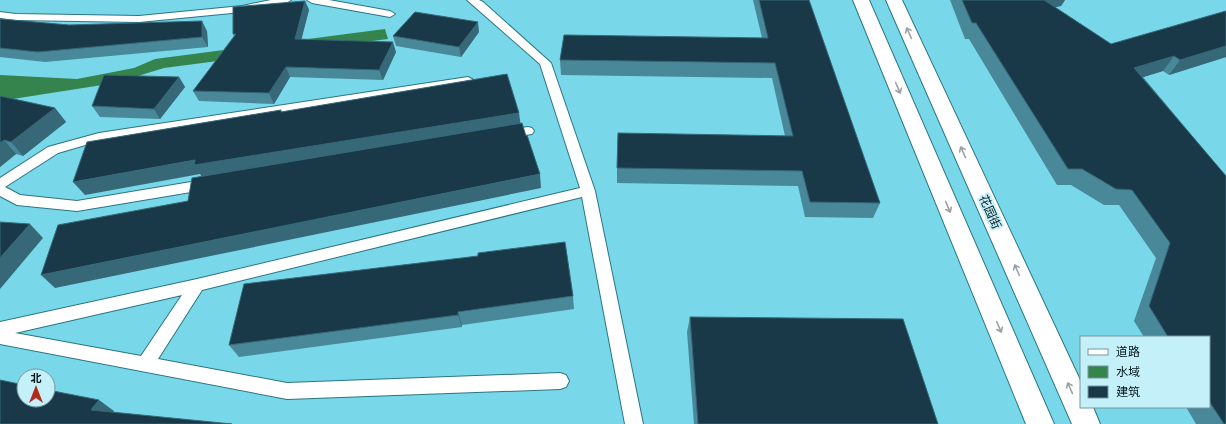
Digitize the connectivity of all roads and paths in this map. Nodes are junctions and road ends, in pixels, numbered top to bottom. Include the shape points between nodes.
1 (286, 0) edge
2 (312, 0) edge
3 (472, 0) edge
4 (861, 0) edge
5 (894, 0) edge
6 (390, 14) dead end
7 (0, 15) edge
8 (473, 80) edge
9 (528, 130) dead end
10 (490, 137) edge
11 (225, 182) edge
12 (0, 184) edge
13 (0, 190) edge
14 (588, 191) junction
15 (197, 285) junction
16 (0, 329) edge
17 (0, 337) edge
18 (145, 364) junction
19 (560, 381) dead end
20 (634, 424) edge
21 (1040, 424) edge
22 (1086, 424) edge

1 - 7 lane via 242,9 139,19
2 - 6 lane
3 - 14 lane via 545,63
4 -> 21 main road
22 -> 5 main road, 花园街
8 - 12 lane via 99,137 53,150
9 - 10 lane
11 - 13 lane via 77,206 17,200
14 - 15 lane
14 - 20 lane
15 - 16 lane
15 - 18 lane
17 - 18 lane
18 - 19 lane via 287,391

